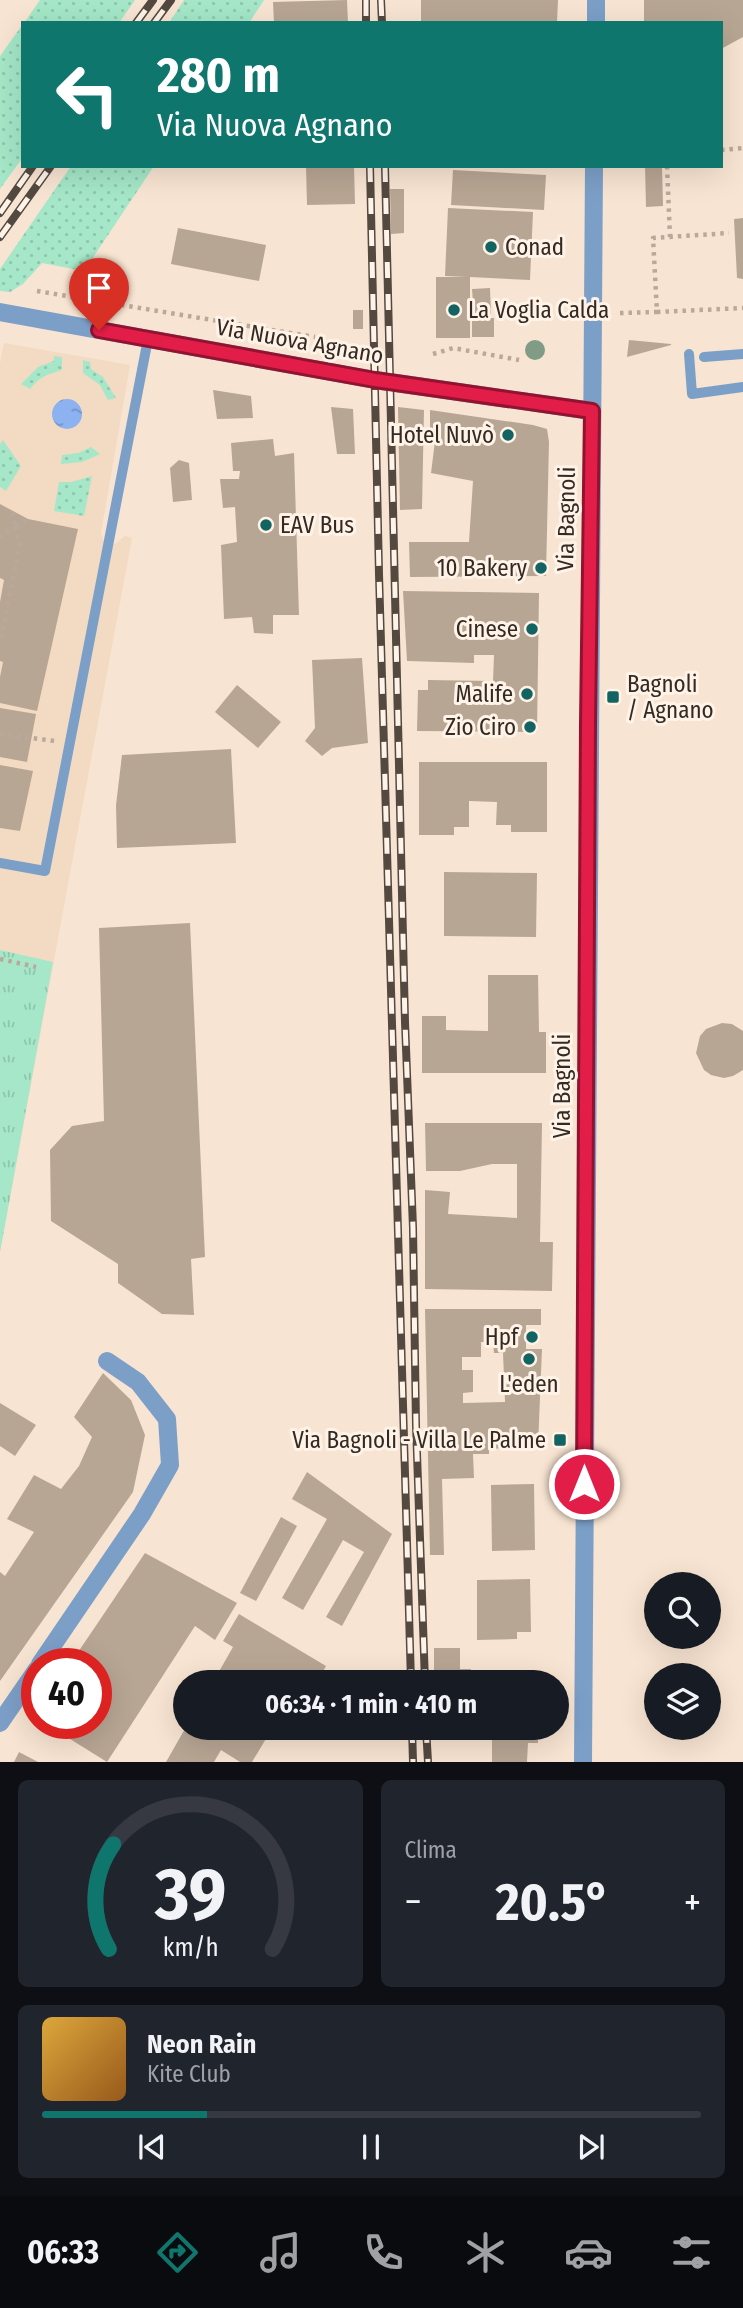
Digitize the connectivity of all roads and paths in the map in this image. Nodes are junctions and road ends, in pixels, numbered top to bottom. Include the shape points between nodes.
1 (596, 0) edge
2 (596, 21) edge
3 (743, 148) edge
4 (723, 150) edge
5 (594, 168) edge
6 (667, 168) edge
7 (729, 233) dead end
8 (670, 237) junction
9 (37, 291) dead end
10 (743, 308) edge
11 (0, 312) edge
12 (657, 312) junction
13 (620, 313) dead end
14 (315, 337) dead end
15 (148, 339) junction
16 (433, 354) dead end
17 (688, 354) dead end
18 (743, 355) edge
19 (704, 357) dead end
20 (519, 360) dead end
21 (743, 387) edge
22 (592, 411) junction
23 (13, 513) dead end
24 (28, 520) dead end
25 (15, 528) junction
26 (0, 538) edge
27 (0, 645) edge
28 (0, 734) edge
29 (70, 744) junction
30 (0, 863) edge
31 (0, 959) edge
32 (36, 967) dead end
33 (107, 1361) dead end
34 (51, 1648) edge
35 (21, 1692) edge
36 (0, 1723) edge
37 (583, 1762) edge

1 - 2 street
3 - 4 path
5 - 22 street, Via Bagnoli
6 - 8 path
7 - 8 path
8 - 12 path via 653,238
9 - 14 path
10 - 12 path
11 - 15 street, Via Nuova Agnano
12 - 13 path
15 - 22 street, Via Nuova Agnano via 375,380
15 - 29 lane
16 - 20 path via 453,348
17 - 21 lane via 692,394
18 - 19 lane
22 - 37 street, Via Bagnoli
23 - 25 path
24 - 25 path
25 - 26 path
25 - 27 path via 20,543
28 - 29 path
29 - 30 lane via 46,871
31 - 32 path
33 - 34 street via 138,1382 167,1419 170,1465
35 - 36 street

